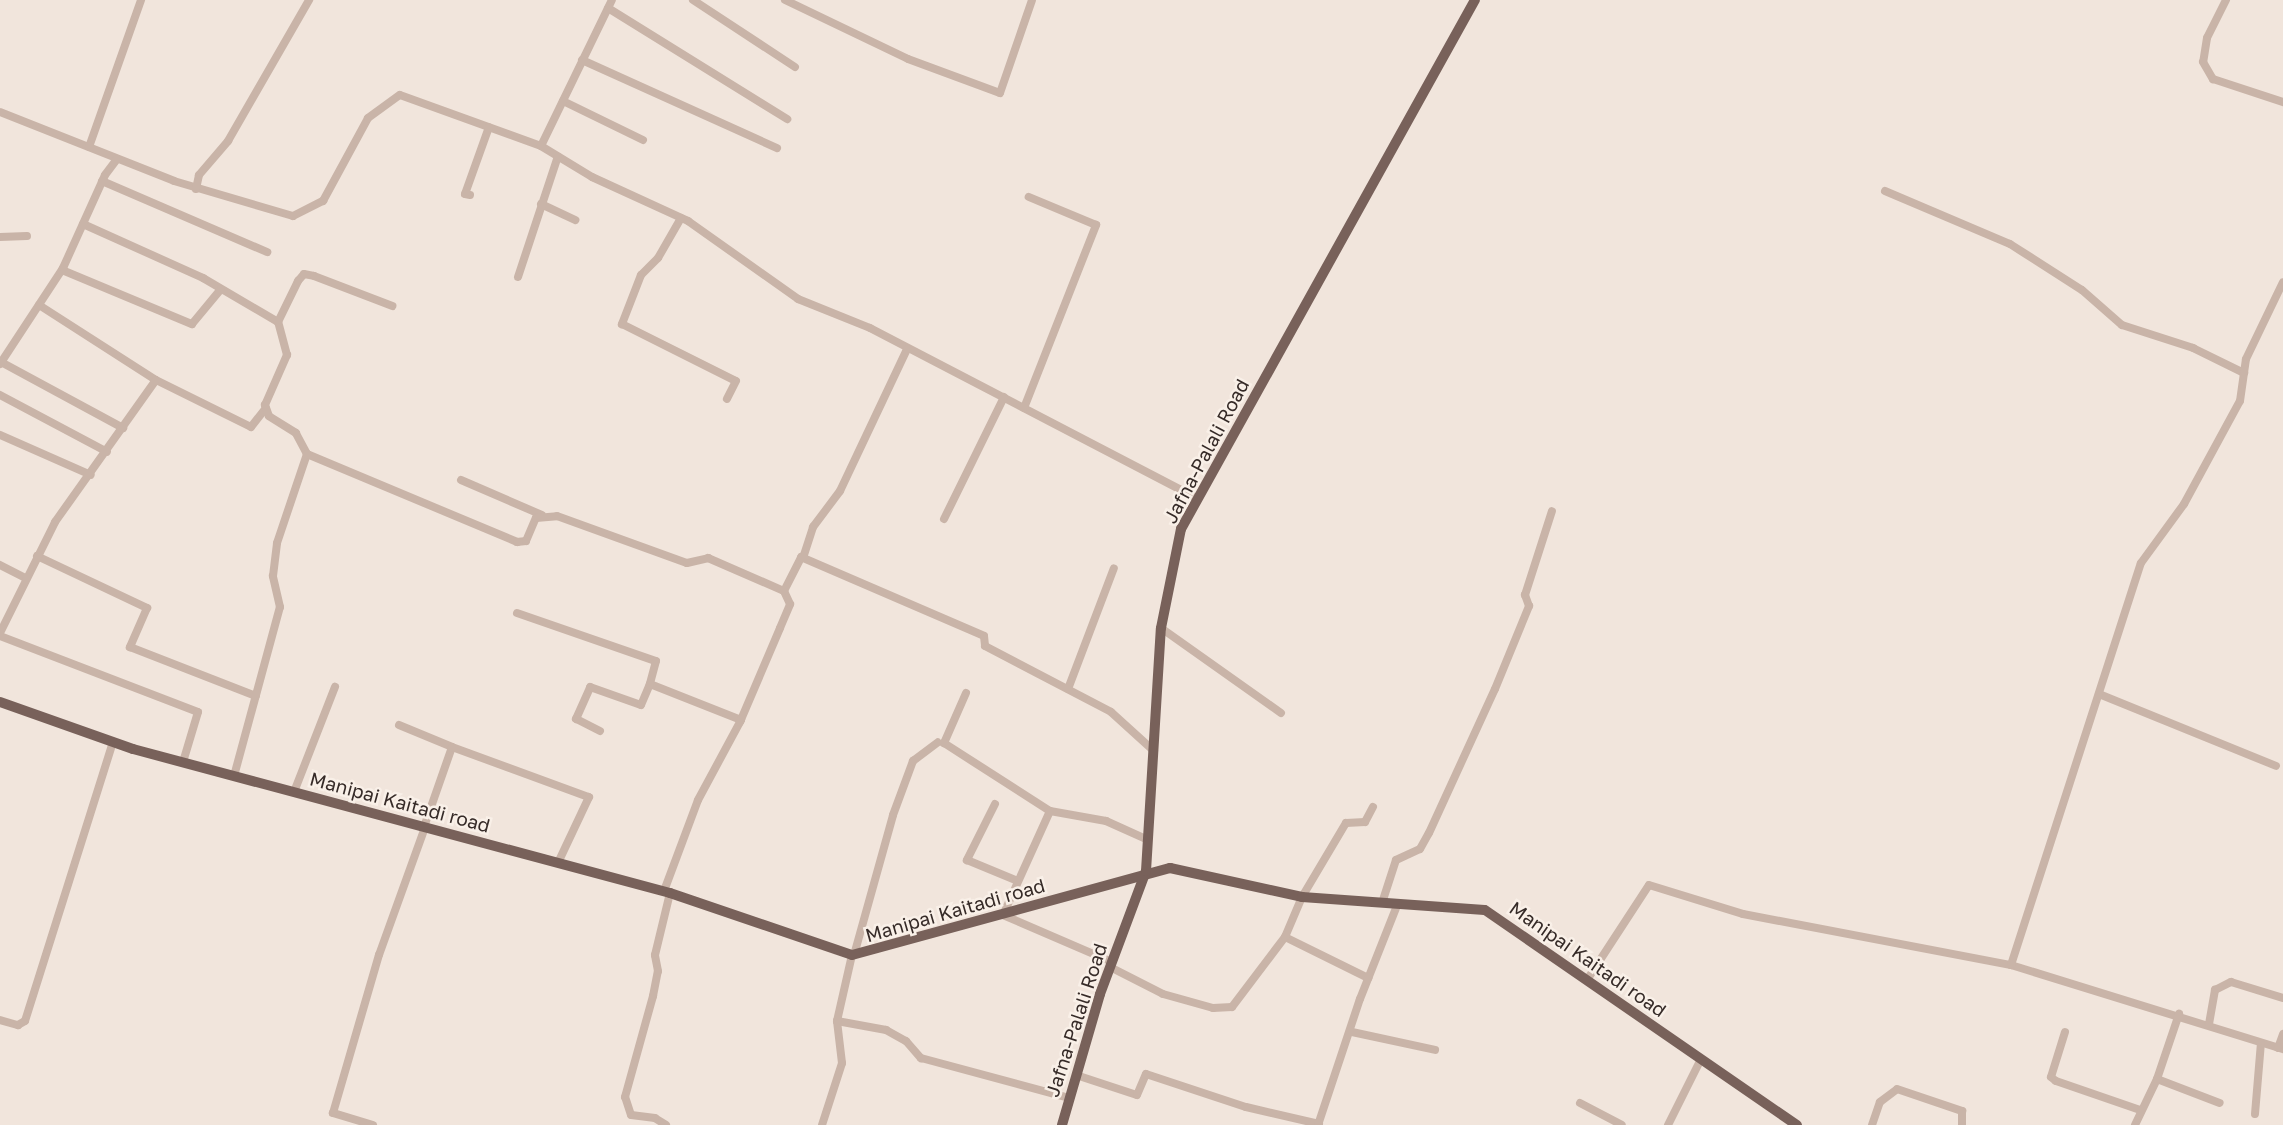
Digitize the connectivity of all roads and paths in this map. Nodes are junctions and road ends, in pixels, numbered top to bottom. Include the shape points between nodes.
1 (141, 0) edge
2 (309, 0) edge
3 (693, 0) edge
4 (785, 0) edge
5 (1032, 0) edge
6 (1475, 0) edge
7 (2226, 0) edge
8 (610, 4) edge
9 (582, 60) junction
10 (795, 67) dead end
11 (563, 101) junction
12 (2283, 102) edge
13 (0, 112) edge
14 (787, 119) dead end
15 (489, 127) junction
16 (643, 140) dead end
17 (541, 146) junction
18 (89, 147) junction
19 (777, 148) dead end
20 (558, 156) junction
21 (117, 159) junction
22 (102, 181) junction
23 (196, 189) junction
24 (1885, 191) dead end
25 (470, 195) dead end
26 (1028, 197) dead end
27 (541, 204) junction
28 (681, 218) junction
29 (576, 220) dead end
30 (83, 224) junction
31 (27, 236) dead end
32 (0, 237) edge
33 (267, 252) dead end
34 (62, 270) junction
35 (518, 277) dead end
36 (2283, 282) edge
37 (221, 289) junction
38 (39, 305) junction
39 (392, 306) dead end
40 (278, 323) junction
41 (907, 349) junction
42 (1, 363) edge
43 (2244, 373) junction
44 (156, 380) junction
45 (0, 395) edge
46 (1004, 397) junction
47 (727, 399) dead end
48 (266, 408) junction
49 (1024, 408) junction
50 (123, 428) junction
51 (0, 435) edge
52 (107, 452) junction
53 (307, 454) junction
54 (91, 475) junction
55 (461, 480) dead end
56 (1198, 499) junction
57 (1552, 511) dead end
58 (542, 515) junction
59 (944, 519) dead end
60 (37, 556) junction
61 (803, 558) junction
62 (0, 565) edge
63 (1114, 568) dead end
64 (25, 578) junction
65 (784, 591) junction
66 (517, 612) dead end
67 (1161, 628) junction
68 (0, 635) edge
69 (650, 684) junction
70 (335, 687) dead end
71 (1068, 689) junction
72 (966, 693) dead end
73 (2099, 694) junction
74 (256, 695) junction
75 (0, 702) edge
76 (1281, 713) dead end
77 (741, 720) junction
78 (399, 725) dead end
79 (600, 731) dead end
80 (113, 742) junction
81 (938, 742) dead end
82 (452, 747) junction
83 (1154, 751) junction
84 (183, 762) junction
85 (2276, 766) dead end
86 (234, 776) junction
87 (294, 792) junction
88 (995, 804) dead end
89 (1373, 807) dead end
90 (1050, 811) junction
91 (424, 827) junction
92 (1148, 840) junction
93 (558, 863) junction
94 (1146, 871) junction
95 (1018, 881) junction
96 (667, 892) junction
97 (1302, 897) junction
98 (1382, 903) junction
99 (1398, 903) junction
100 (1003, 915) junction
101 (1285, 937) junction
102 (853, 955) junction
103 (1111, 964) junction
104 (2011, 965) junction
105 (1368, 978) junction
106 (1587, 980) junction
107 (2283, 998) edge
108 (2179, 1014) junction
109 (0, 1020) edge
110 (836, 1021) junction
111 (2209, 1024) junction
112 (2065, 1031) dead end
113 (1352, 1032) junction
114 (2283, 1034) edge
115 (2261, 1043) junction
116 (2281, 1048) edge
117 (1435, 1050) dead end
118 (1702, 1059) junction
119 (1076, 1075) junction
120 (2157, 1079) junction
121 (1069, 1098) junction
122 (2220, 1103) dead end
123 (1580, 1104) dead end
124 (2140, 1110) junction
125 (2255, 1114) dead end
126 (1790, 1123) edge
127 (373, 1125) edge
128 (666, 1125) edge
129 (822, 1125) edge
130 (1062, 1125) edge
131 (1319, 1125) edge
132 (1622, 1125) edge
133 (1668, 1125) edge
134 (1872, 1125) edge
135 (1962, 1125) edge
136 (2135, 1125) edge

1 - 18 street
2 - 23 street via 228,141 200,175
3 - 10 street
4 - 5 street via 908,59 1000,93
6 - 56 main road, Jafna-Palali Road
7 - 12 street via 2207,38 2203,62 2213,79
8 - 9 street
8 - 14 street
9 - 11 street
9 - 19 street
11 - 16 street
11 - 17 street
13 - 18 street
15 - 17 street
15 - 23 street via 400,95 368,118 323,201 293,216
15 - 25 street via 465,194
17 - 20 street
18 - 21 street
20 - 27 street
20 - 28 street
21 - 22 street
21 - 23 street
22 - 30 street
22 - 33 street
24 - 43 street via 2010,244 2082,290 2122,325 2193,348
26 - 49 street via 1096,225
27 - 29 street
27 - 35 street
28 - 41 street via 798,299
28 - 47 street via 659,258 641,275 622,324 736,381
30 - 34 street
30 - 37 street
31 - 32 street
34 - 37 street via 192,324
34 - 38 street
36 - 43 street via 2246,359
37 - 40 street
38 - 42 street
38 - 44 street
39 - 40 street via 304,274
40 - 48 street via 287,355
41 - 46 street
41 - 61 street via 840,491 813,527
42 - 50 street
43 - 73 street via 2240,401 2184,504 2141,563
44 - 48 street via 251,427
44 - 50 street
45 - 52 street
46 - 49 street
46 - 59 street
48 - 53 street via 269,416 296,433
49 - 56 street
50 - 52 street
51 - 54 street
52 - 54 street
53 - 58 street via 517,542 526,541
53 - 74 street via 277,544 273,576 280,607
54 - 60 street
55 - 58 street
56 - 67 main road, Jafna-Palali Road via 1181,529
57 - 98 street via 1525,595 1529,606 1496,689 1429,833 1420,849 1396,860
58 - 65 street via 557,516 687,563 708,558
60 - 64 street
60 - 74 street via 147,608 130,646
61 - 65 street
61 - 71 street via 970,629 984,636 985,646
62 - 64 street
63 - 71 street
64 - 68 street
65 - 77 street via 790,604
66 - 69 street via 656,661
67 - 76 street
67 - 83 main road, Jafna-Palali Road
68 - 84 street via 198,712
69 - 77 street
69 - 79 street via 641,705 590,687 576,719
70 - 87 street
71 - 83 street via 1111,712
72 - 90 street via 944,743
73 - 85 street
73 - 104 street
74 - 86 street
75 - 80 main road, Manipai Kaitadi road
77 - 96 street via 698,800
78 - 82 street
80 - 84 main road, Manipai Kaitadi road
80 - 109 street via 25,1021 18,1025
81 - 102 street via 913,761 909,771
82 - 91 street
82 - 93 street via 589,797
83 - 92 main road, Jafna-Palali Road
84 - 86 main road, Manipai Kaitadi road
86 - 87 main road, Manipai Kaitadi road
87 - 91 main road, Manipai Kaitadi road
88 - 95 street via 967,860
89 - 97 street via 1365,822 1346,823
90 - 92 street via 1106,821
90 - 95 street
91 - 93 main road, Manipai Kaitadi road
91 - 127 street via 379,954 333,1113
92 - 94 main road, Jafna-Palali Road
93 - 96 main road, Manipai Kaitadi road
94 - 97 main road, Manipai Kaitadi road via 1189,869
94 - 100 main road, Manipai Kaitadi road
94 - 103 main road, Jafna-Palali Road
95 - 100 street
96 - 102 main road, Manipai Kaitadi road
96 - 128 street via 653,996 625,1097 631,1115 655,1118
97 - 98 main road, Manipai Kaitadi road
97 - 101 street
98 - 99 main road, Manipai Kaitadi road
99 - 105 street
99 - 106 main road, Manipai Kaitadi road via 1485,911
100 - 102 main road, Manipai Kaitadi road
100 - 103 street
101 - 103 street via 1232,1007 1213,1008 1163,994
101 - 105 street
102 - 110 street
103 - 119 main road, Jafna-Palali Road
104 - 106 street via 1743,914 1649,885
104 - 108 street
105 - 113 street
106 - 118 main road, Manipai Kaitadi road
107 - 111 street via 2231,982 2215,990
108 - 111 street
108 - 120 street
110 - 121 street via 886,1030 906,1041 921,1058
110 - 129 street via 842,1063
111 - 115 street
112 - 124 street via 2051,1077
113 - 117 street
113 - 131 street
114 - 116 street
115 - 116 street
115 - 125 street
118 - 126 main road, Manipai Kaitadi road
118 - 133 street
119 - 121 main road, Jafna-Palali Road
119 - 131 street via 1138,1095 1146,1074
120 - 122 street
120 - 124 street
121 - 130 main road, Jafna-Palali Road
123 - 132 street
124 - 136 street
134 - 135 street via 1880,1102 1898,1089 1962,1111

